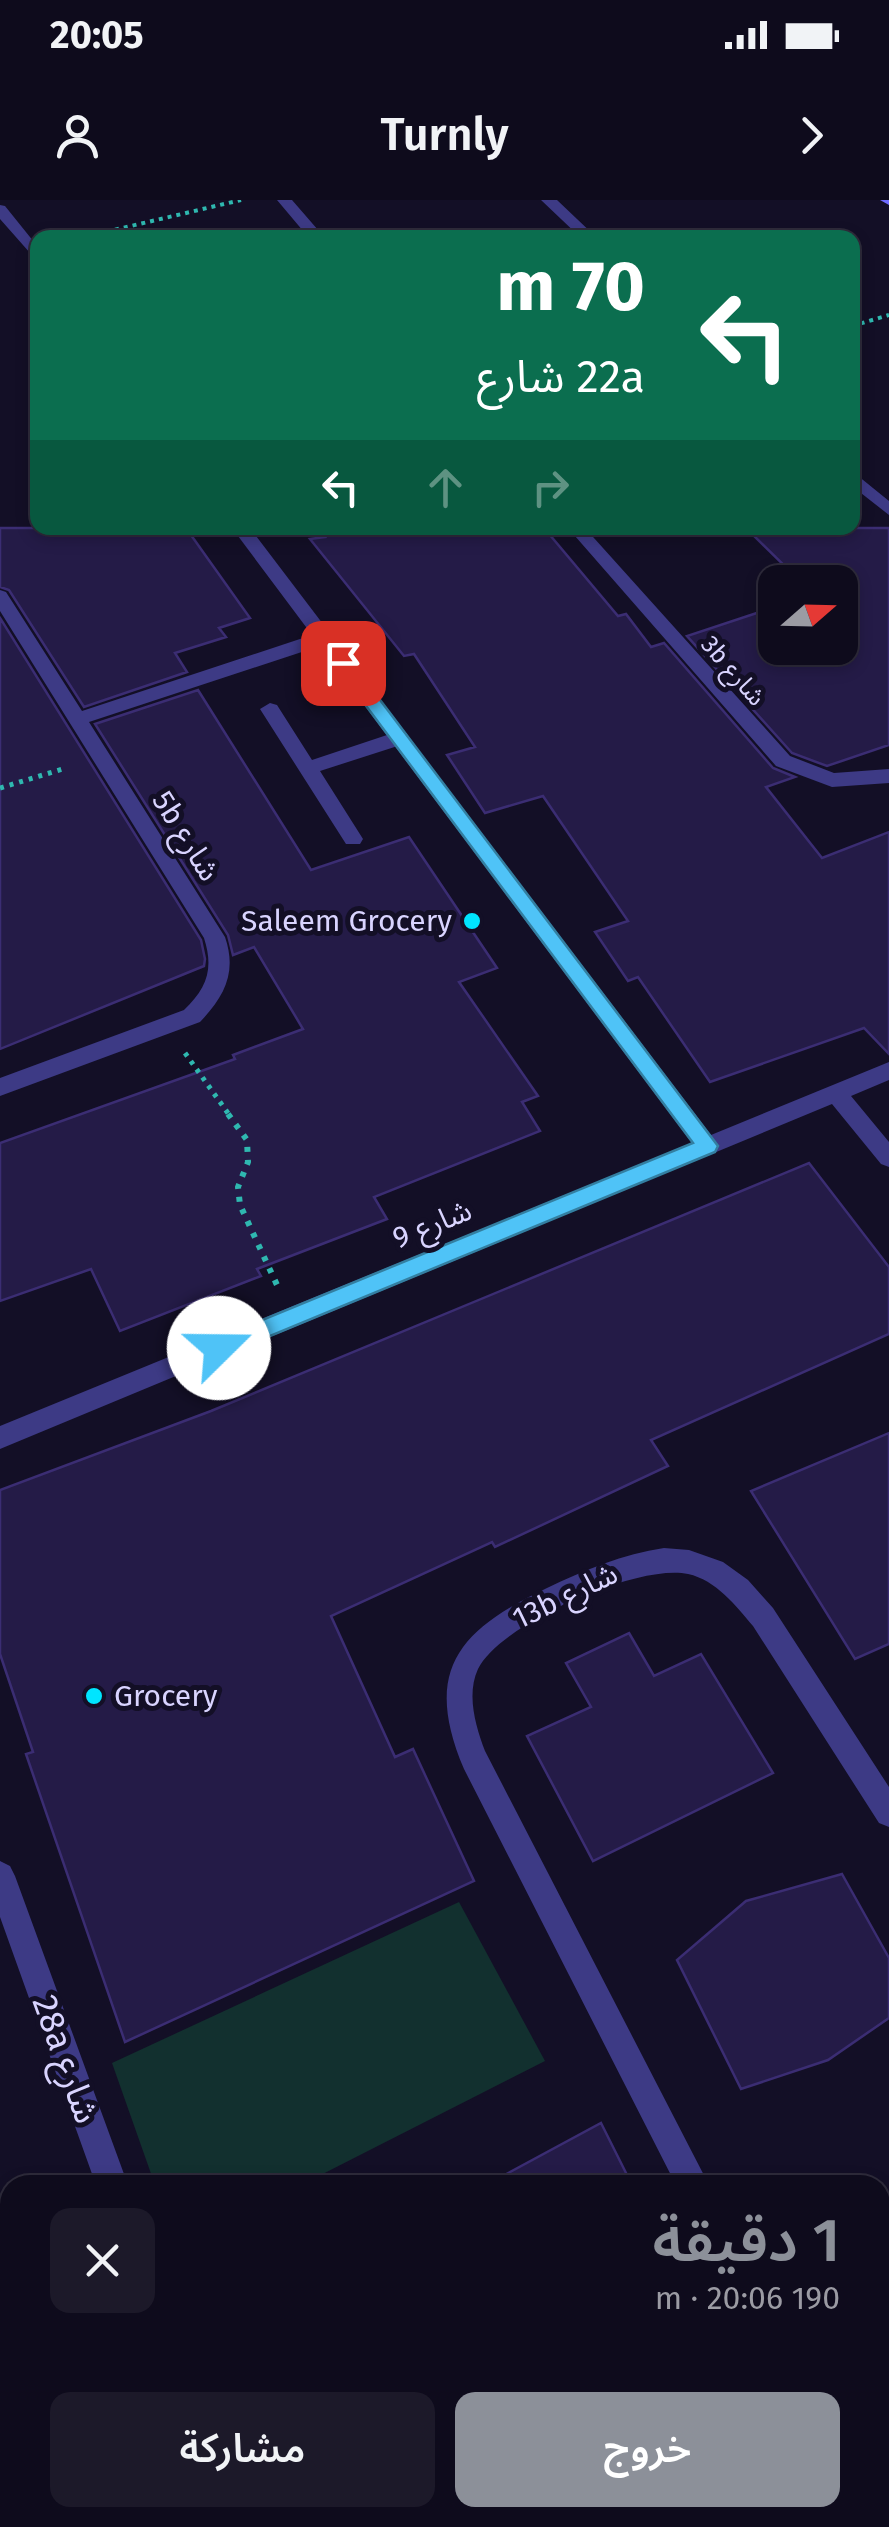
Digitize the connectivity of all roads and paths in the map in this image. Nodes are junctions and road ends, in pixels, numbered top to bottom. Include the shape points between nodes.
1 (241, 200) edge
2 (284, 200) edge
3 (548, 200) edge
4 (0, 209) edge
5 (114, 230) edge
6 (311, 230) edge
7 (581, 230) edge
8 (30, 248) edge
9 (889, 315) edge
10 (860, 324) edge
11 (860, 483) edge
12 (889, 510) edge
13 (246, 535) edge
14 (582, 535) edge
15 (0, 596) edge
16 (324, 638) junction
17 (270, 709) dead end
18 (77, 719) junction
19 (400, 738) junction
20 (100, 757) junction
21 (308, 768) junction
22 (889, 776) edge
23 (0, 788) edge
24 (353, 839) dead end
25 (166, 1029) junction
26 (889, 1071) edge
27 (0, 1087) edge
28 (836, 1093) junction
29 (708, 1146) junction
30 (889, 1158) edge
31 (292, 1318) junction
32 (0, 1438) edge
33 (889, 1813) edge
34 (0, 1876) edge
35 (108, 2175) edge
36 (688, 2175) edge

1 - 5 path
2 - 6 street
3 - 7 street
4 - 8 street
9 - 10 path
11 - 12 street
13 - 16 street
14 - 22 street, 3b شارع via 783,761 832,780
15 - 18 street, 5b شارع
16 - 18 street
16 - 19 street
17 - 21 street
18 - 20 street, 5b شارع
19 - 21 street
19 - 29 street
20 - 23 path
20 - 25 street, 5b شارع via 222,956 211,998
21 - 24 street
25 - 27 street, 5b شارع
25 - 31 path via 247,1140 240,1205
26 - 28 street, شارع 9
28 - 29 street, شارع 9
28 - 30 street
29 - 31 street, شارع 9
31 - 32 street, شارع 9
33 - 36 street, 13b شارع via 763,1617 714,1570 647,1559 616,1569 513,1619 486,1637 467,1663 458,1694 461,1728 474,1759
34 - 35 street, 28a شارع

